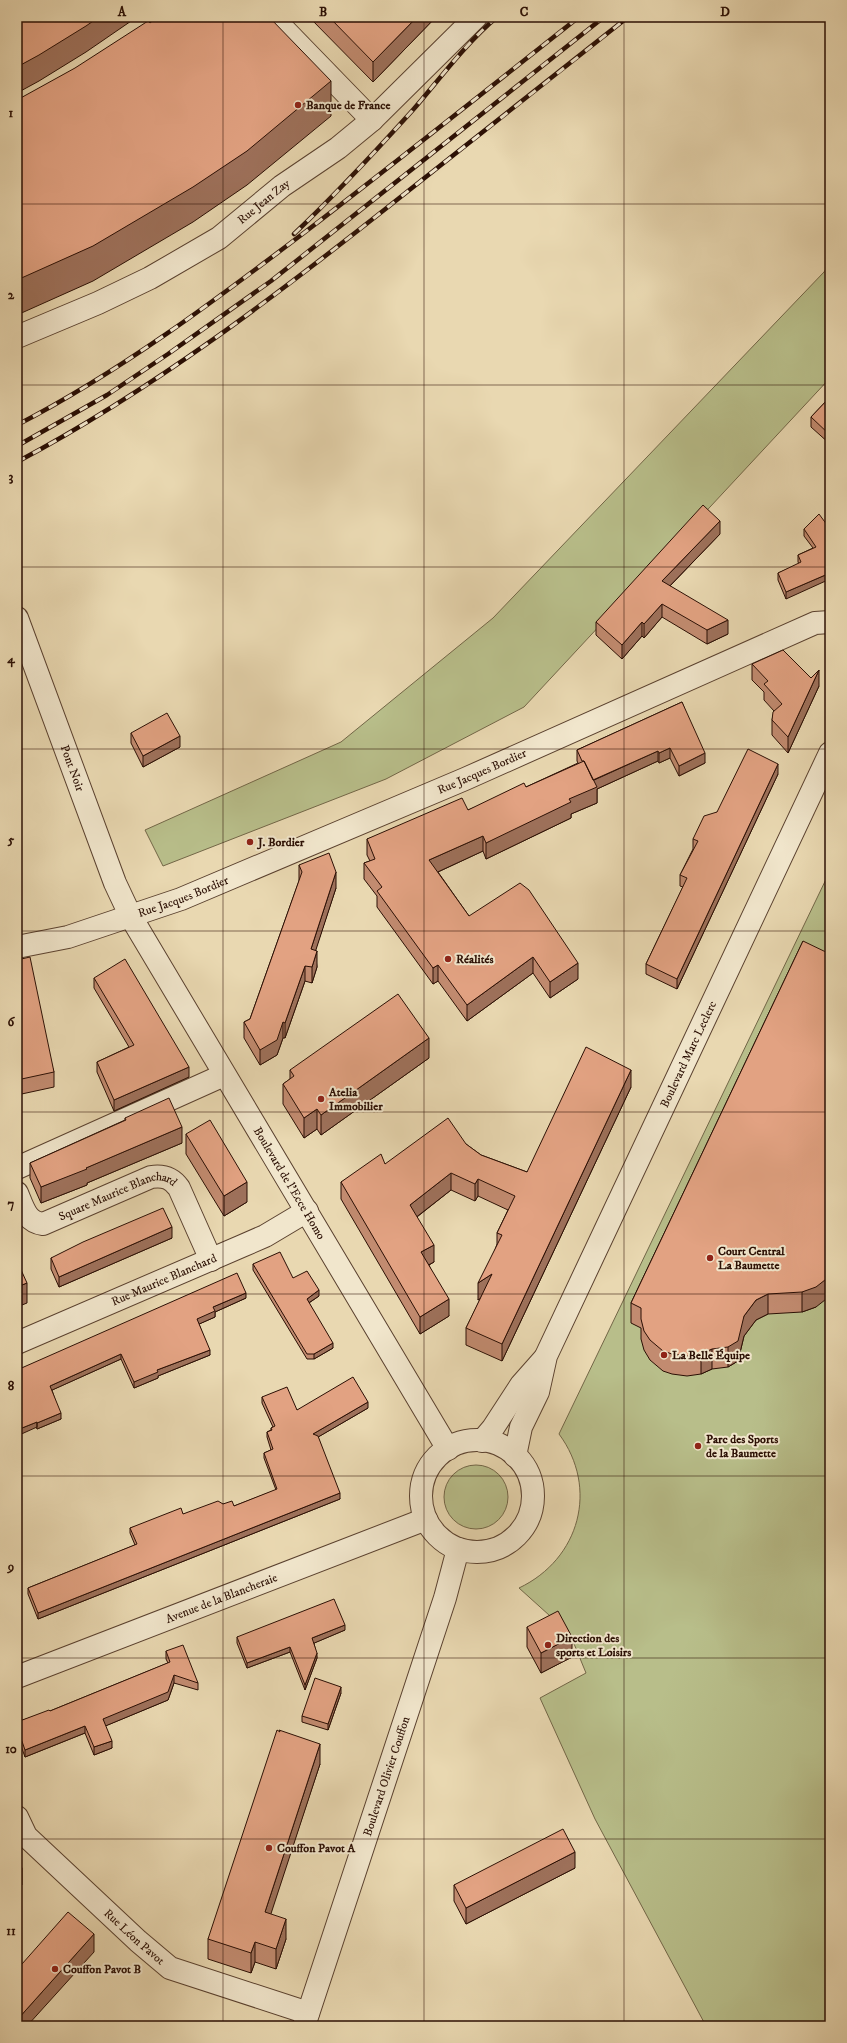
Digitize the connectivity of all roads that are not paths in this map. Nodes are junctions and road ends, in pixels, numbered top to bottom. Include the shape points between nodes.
1 (272, 17) edge
2 (476, 17) edge
3 (372, 120) junction
4 (17, 337) edge
5 (17, 618) edge
6 (830, 622) edge
7 (830, 753) edge
8 (131, 917) junction
9 (17, 947) edge
10 (224, 1075) junction
11 (17, 1168) edge
12 (17, 1193) edge
13 (307, 1211) junction
14 (211, 1260) junction
15 (17, 1343) edge
16 (546, 1356) junction
17 (482, 1441) junction
18 (448, 1449) junction
19 (515, 1456) junction
20 (426, 1519) junction
21 (458, 1549) junction
22 (17, 1677) edge
23 (17, 1817) edge
24 (306, 2020) edge

1 - 3 street
2 - 3 street, Rue Jean Zay
3 - 4 street, Rue Jean Zay via 338,148 282,186 219,238 150,278
5 - 8 street, Pont Noir via 115,883
6 - 8 street, Rue Jacques Bordier via 815,624 451,785 181,899
7 - 16 street, Boulevard Marc Leclerc
8 - 9 street, Rue Jacques Bordier via 68,937
8 - 10 street, Boulevard de l'Ecce Homo
10 - 11 street
10 - 13 street, Boulevard de l'Ecce Homo
12 - 14 street, Square Maurice Blanchard via 27,1217 43,1224 151,1177 164,1176 179,1188
13 - 14 street, Rue Maurice Blanchard via 265,1236
13 - 18 street, Boulevard de l'Ecce Homo
14 - 15 street, Rue Maurice Blanchard
16 - 17 street, Boulevard Marc Leclerc via 521,1385
16 - 19 street, Boulevard Marc Leclerc via 538,1392 521,1427
17 - 18 street via 465,1442
17 - 19 street via 500,1445
18 - 20 street via 430,1466 423,1482 421,1501
19 - 21 street via 528,1474 533,1491 532,1508 526,1524 514,1538 497,1549 478,1552
20 - 21 street via 435,1533
20 - 22 street, Avenue de la Blancheraie
21 - 24 street, Boulevard Olivier Couffon via 445,1598
23 - 24 street, Rue Léon Pavot via 26,1836 170,1968

